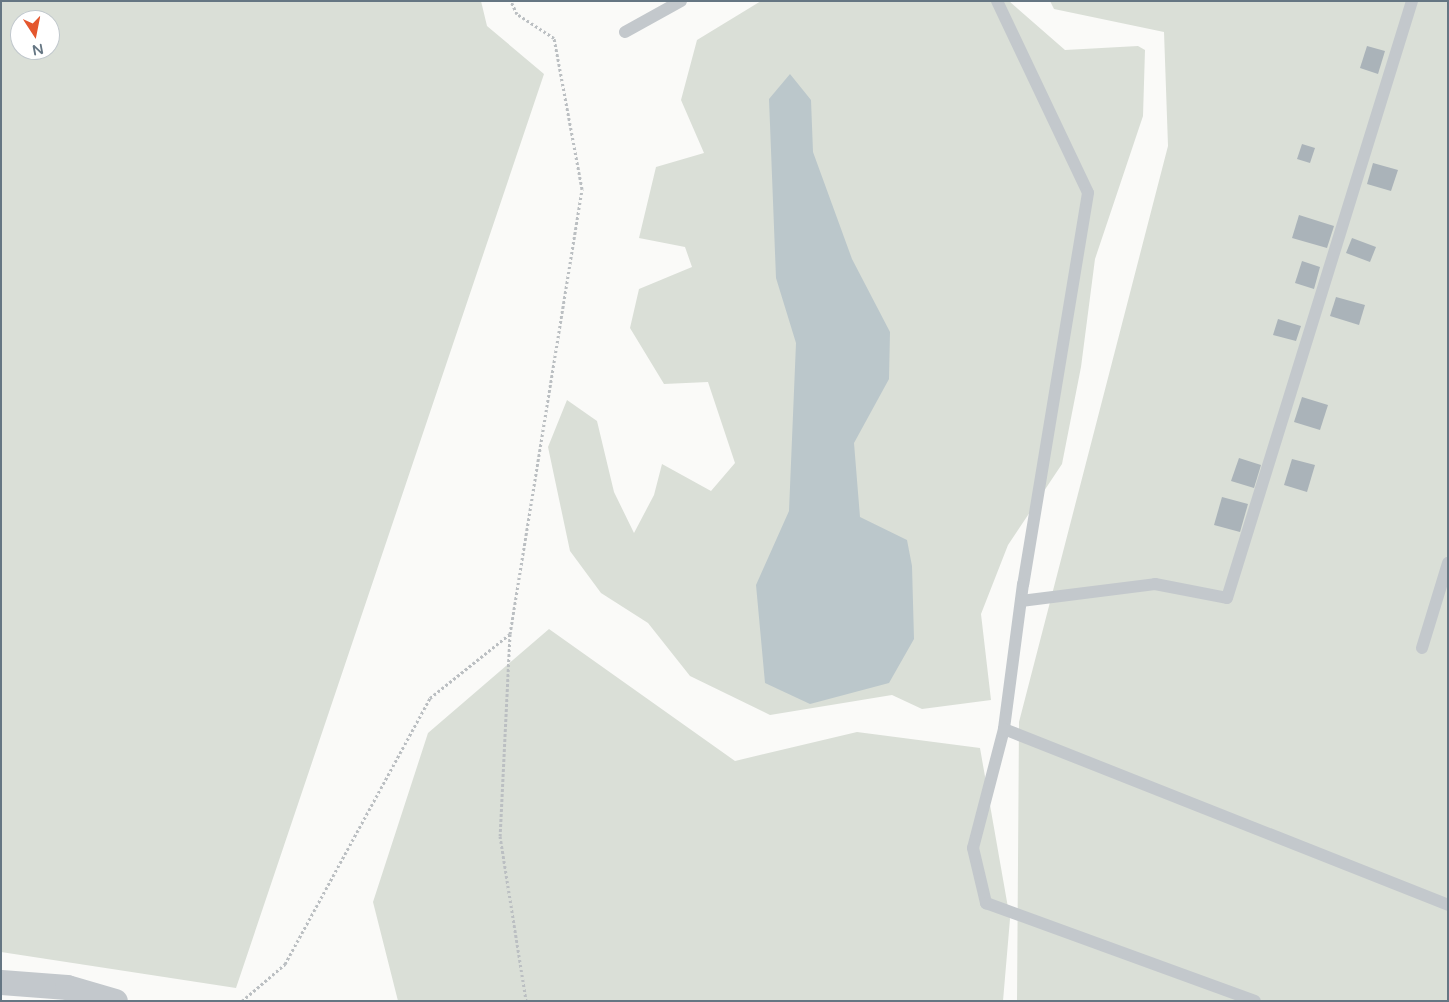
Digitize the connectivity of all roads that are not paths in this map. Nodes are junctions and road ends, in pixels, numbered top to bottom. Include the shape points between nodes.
1 (681, 1) edge
2 (997, 1) edge
3 (1412, 1) edge
4 (625, 32) dead end
5 (1448, 563) edge
6 (1021, 600) junction
7 (1422, 648) dead end
8 (1004, 730) junction
9 (1448, 905) edge
10 (1, 982) edge
11 (116, 1001) edge
12 (1255, 1001) edge

1 - 4 lane
2 - 6 lane via 1088,193
3 - 6 lane via 1227,598 1154,584
5 - 7 lane
6 - 8 lane
8 - 9 lane
8 - 12 lane via 973,848 986,903
10 - 11 street via 67,987

